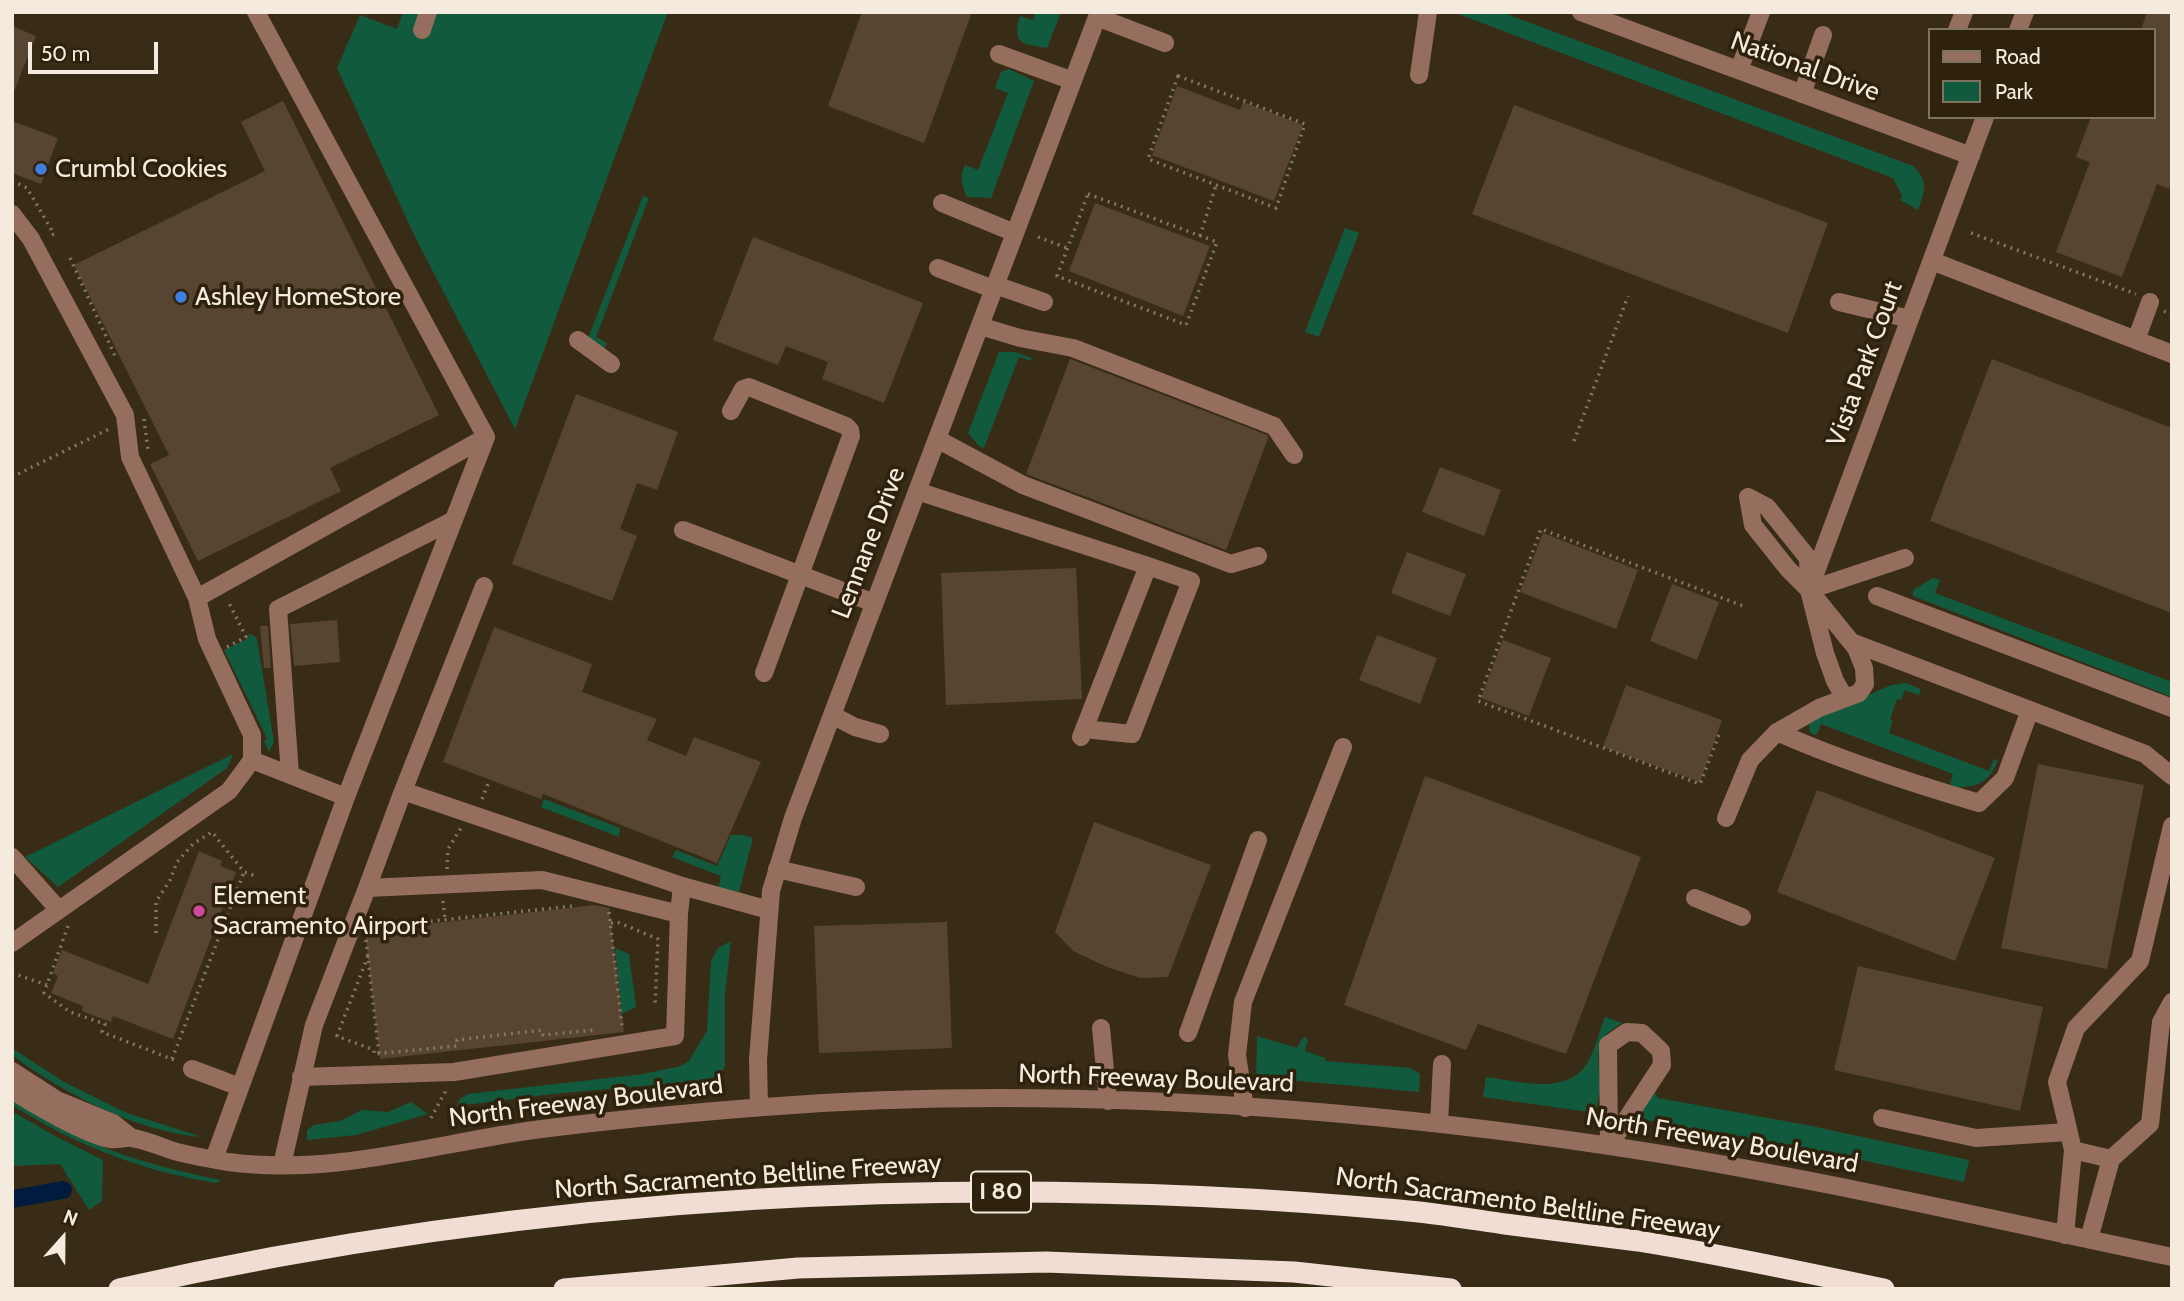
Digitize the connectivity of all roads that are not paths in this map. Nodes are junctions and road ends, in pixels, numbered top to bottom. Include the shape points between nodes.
1 (256, 12) edge
2 (428, 12) edge
3 (1428, 12) edge
4 (1581, 12) edge
5 (1761, 12) edge
6 (1098, 15) edge
7 (422, 30) dead end
8 (1823, 35) dead end
9 (1165, 43) dead end
10 (999, 54) dead end
11 (1739, 71) junction
12 (1419, 75) dead end
13 (1073, 81) junction
14 (1802, 94) junction
15 (1984, 119) edge
16 (1971, 156) junction
17 (942, 203) dead end
18 (14, 220) edge
19 (1015, 233) junction
20 (1932, 261) junction
21 (938, 268) dead end
22 (994, 287) junction
23 (1044, 302) dead end
24 (1839, 302) dead end
25 (2150, 302) road end
26 (1910, 319) junction
27 (980, 326) junction
28 (578, 340) dead end
29 (2136, 340) junction
30 (2172, 354) edge
31 (611, 364) dead end
32 (731, 411) dead end
33 (486, 437) junction
34 (937, 439) junction
35 (1294, 455) dead end
36 (917, 491) junction
37 (454, 520) junction
38 (683, 530) dead end
39 (1258, 556) dead end
40 (1905, 558) dead end
41 (1148, 566) junction
42 (799, 574) junction
43 (484, 586) dead end
44 (1810, 590) junction
45 (1877, 596) dead end
46 (197, 598) junction
47 (874, 603) junction
48 (1850, 642) junction
49 (764, 673) dead end
50 (1852, 696) junction
51 (2172, 708) edge
52 (2030, 710) junction
53 (832, 715) junction
54 (1777, 732) junction
55 (880, 734) dead end
56 (1343, 747) dead end
57 (252, 760) junction
58 (290, 774) junction
59 (2171, 774) edge
60 (403, 791) junction
61 (346, 797) junction
62 (1726, 818) dead end
63 (2172, 826) edge
64 (1258, 840) dead end
65 (12, 857) edge
66 (777, 869) junction
67 (682, 886) junction
68 (856, 887) dead end
69 (367, 888) junction
70 (1695, 898) dead end
71 (769, 910) junction
72 (679, 914) junction
73 (64, 917) junction
74 (1742, 917) dead end
75 (12, 943) edge
76 (2172, 1002) edge
77 (1101, 1028) dead end
78 (1188, 1033) dead end
79 (1442, 1064) dead end
80 (188, 1066) road end
81 (12, 1072) edge
82 (301, 1077) junction
83 (240, 1087) junction
84 (12, 1090) edge
85 (1108, 1101) junction
86 (759, 1107) junction
87 (1245, 1108) junction
88 (1882, 1118) dead end
89 (1439, 1123) junction
90 (2068, 1132) junction
91 (132, 1138) junction
92 (1609, 1146) junction
93 (2073, 1150) junction
94 (214, 1159) junction
95 (2111, 1159) junction
96 (282, 1165) junction
97 (2065, 1235) junction
98 (2089, 1240) junction
99 (2172, 1256) edge
100 (119, 1289) edge
101 (564, 1289) edge
102 (1451, 1289) edge
103 (1884, 1289) edge

1 - 33 street
2 - 7 street
3 - 12 street
4 - 11 street, National Drive
5 - 11 street
6 - 9 street
6 - 13 street, Lennane Drive
8 - 14 street
10 - 13 street
11 - 14 street, National Drive
13 - 19 street, Lennane Drive
14 - 16 street, National Drive
15 - 16 street
16 - 20 street, Vista Park Court
17 - 19 street
18 - 46 street via 31,239 125,415 130,457
19 - 22 street, Lennane Drive
20 - 26 street, Vista Park Court
20 - 29 street
21 - 22 street
22 - 23 street
22 - 27 street, Lennane Drive
24 - 26 street
25 - 29 street
26 - 44 street, Vista Park Court
27 - 34 street, Lennane Drive
27 - 35 street via 1073,348 1274,426
28 - 31 street
29 - 30 street
32 - 42 street via 743,389 749,387 850,430
33 - 37 street
33 - 46 street
34 - 36 street, Lennane Drive
34 - 39 street via 1023,485 1231,564
36 - 41 street
36 - 47 street, Lennane Drive
37 - 58 street via 278,609
37 - 61 street
38 - 42 street
40 - 44 street
41 - 41 street via 1191,582 1132,734 1082,733
42 - 47 street
42 - 49 street
43 - 60 street
44 - 44 street via 1808,558 1767,507 1748,497 1753,525
44 - 48 street
44 - 50 street via 1835,681
45 - 51 street
46 - 57 street via 207,639 252,735
47 - 53 street, Lennane Drive
48 - 50 street via 1864,668 1865,684
48 - 52 street
50 - 54 street
52 - 54 street via 2005,778 1979,803
52 - 59 street via 2145,754
53 - 55 street
53 - 66 street, Lennane Drive
54 - 62 street via 1750,760
56 - 87 street via 1243,1002 1237,1055
57 - 58 street
57 - 73 street via 229,791
58 - 61 street
60 - 67 street
60 - 69 street
61 - 83 street
63 - 90 street via 2140,961 2076,1028 2057,1082
64 - 78 street
65 - 73 street
66 - 68 street
66 - 71 street, Lennane Drive
67 - 71 street
67 - 72 street
69 - 72 street via 542,880
69 - 82 street via 314,1025
70 - 74 street
71 - 86 street, Lennane Drive
72 - 82 street via 675,1037 454,1072
73 - 75 street
76 - 95 street via 2161,1022 2150,1124
77 - 85 street
79 - 89 street
80 - 83 street
81 - 91 street, North Freeway Boulevard via 57,1100 113,1123
82 - 96 street
83 - 94 street
84 - 91 street, North Freeway Boulevard via 109,1139
85 - 86 street, North Freeway Boulevard via 910,1099
85 - 87 street, North Freeway Boulevard
86 - 96 street, North Freeway Boulevard via 570,1126 377,1157
87 - 89 street, North Freeway Boulevard
88 - 90 street via 1976,1138
89 - 92 street, North Freeway Boulevard
90 - 93 street
91 - 94 street, North Freeway Boulevard
92 - 92 street via 1662,1065 1661,1051 1642,1033 1627,1032 1608,1045
92 - 97 street, North Freeway Boulevard via 1789,1177
93 - 95 street
93 - 97 street
94 - 96 street, North Freeway Boulevard
95 - 98 street
97 - 98 street, North Freeway Boulevard
98 - 99 street, North Freeway Boulevard
100 - 103 highway, North Sacramento Beltline Freeway / I 80 via 196,1271 434,1230 646,1206 917,1191 1160,1193 1401,1210 1641,1242
101 - 102 highway via 798,1268 1046,1262 1294,1272

